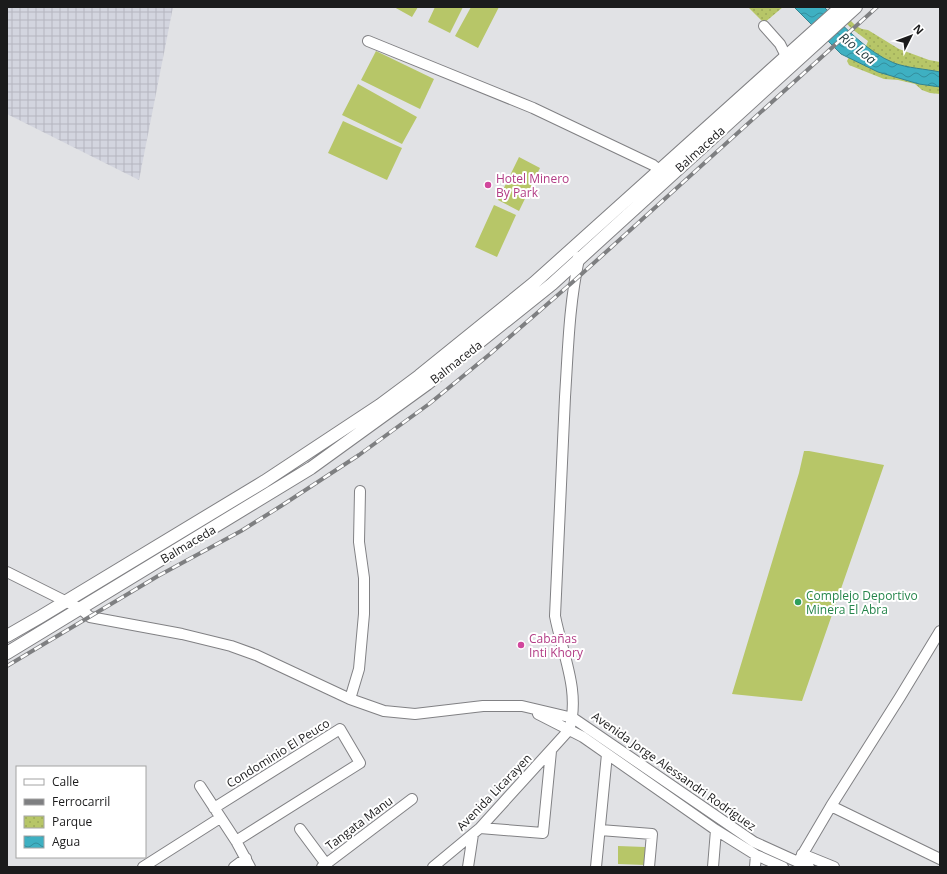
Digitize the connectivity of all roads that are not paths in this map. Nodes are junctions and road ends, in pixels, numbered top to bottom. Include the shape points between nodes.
1 (841, 7) edge
2 (855, 8) edge
3 (764, 26) dead end
4 (368, 41) dead end
5 (811, 41) junction
6 (786, 56) junction
7 (659, 170) junction
8 (575, 254) junction
9 (552, 284) junction
10 (573, 293) junction
11 (360, 491) dead end
12 (7, 572) edge
13 (66, 601) junction
14 (81, 609) junction
15 (940, 632) edge
16 (7, 636) edge
17 (7, 653) edge
18 (350, 699) junction
19 (522, 706) junction
20 (573, 718) junction
21 (570, 730) junction
22 (550, 751) junction
23 (607, 754) junction
24 (200, 786) dead end
25 (412, 800) dead end
26 (831, 806) junction
27 (214, 808) junction
28 (220, 818) junction
29 (300, 829) dead end
30 (600, 830) junction
31 (716, 830) junction
32 (477, 831) junction
33 (236, 841) junction
34 (756, 855) junction
35 (800, 858) junction
36 (940, 859) edge
37 (248, 863) edge
38 (324, 865) edge
39 (143, 867) edge
40 (234, 867) edge
41 (433, 867) edge
42 (468, 867) edge
43 (596, 867) edge
44 (649, 867) edge
45 (713, 867) edge
46 (755, 867) edge
47 (783, 867) edge
48 (809, 867) edge
49 (834, 867) edge

1 - 5 main road, Balmaceda
2 - 5 main road, Balmaceda
3 - 6 street via 780,44
4 - 7 street via 533,108
5 - 6 main road, Balmaceda
5 - 8 main road, Balmaceda
6 - 7 main road, Balmaceda
7 - 8 main road, Balmaceda
8 - 9 main road, Balmaceda
8 - 10 street
8 - 13 main road, Balmaceda via 380,405 265,481
9 - 10 street via 566,284
9 - 14 main road, Balmaceda via 427,384 311,468
10 - 20 street via 568,340 555,616 573,687
11 - 18 street via 359,542 364,578 364,614 359,669
12 - 13 street, Avenida Jorge Alessandri Rodríguez
13 - 14 street, Avenida Jorge Alessandri Rodríguez
13 - 16 main road, Balmaceda
14 - 17 main road, Balmaceda
14 - 18 street, Avenida Jorge Alessandri Rodríguez via 90,617 231,646
15 - 26 street
18 - 19 street, Avenida Jorge Alessandri Rodríguez via 384,711 415,714 483,706
19 - 20 street, Avenida Jorge Alessandri Rodríguez
19 - 21 street, Avenida Jorge Alessandri Rodríguez
20 - 21 street
20 - 35 street, Avenida Jorge Alessandri Rodríguez via 754,842
21 - 22 street, Avenida Licarayen
21 - 23 street, Avenida Jorge Alessandri Rodríguez
22 - 32 street, Avenida Licarayen
22 - 32 street via 543,833
23 - 30 street
23 - 31 street, Avenida Jorge Alessandri Rodríguez
24 - 27 street
25 - 38 street, Tangata Manu
26 - 35 street
26 - 36 street
27 - 28 street
27 - 33 street, Condominio El Peuco via 340,730 360,763
28 - 33 street
28 - 39 street
29 - 38 street
30 - 43 street
30 - 44 street via 652,834
31 - 34 street, Avenida Jorge Alessandri Rodríguez
31 - 45 street
32 - 41 street, Avenida Licarayen
32 - 42 street
33 - 37 street
34 - 46 street
34 - 47 street, Avenida Jorge Alessandri Rodríguez
35 - 48 street, Avenida Jorge Alessandri Rodríguez
35 - 49 street
37 - 40 street

